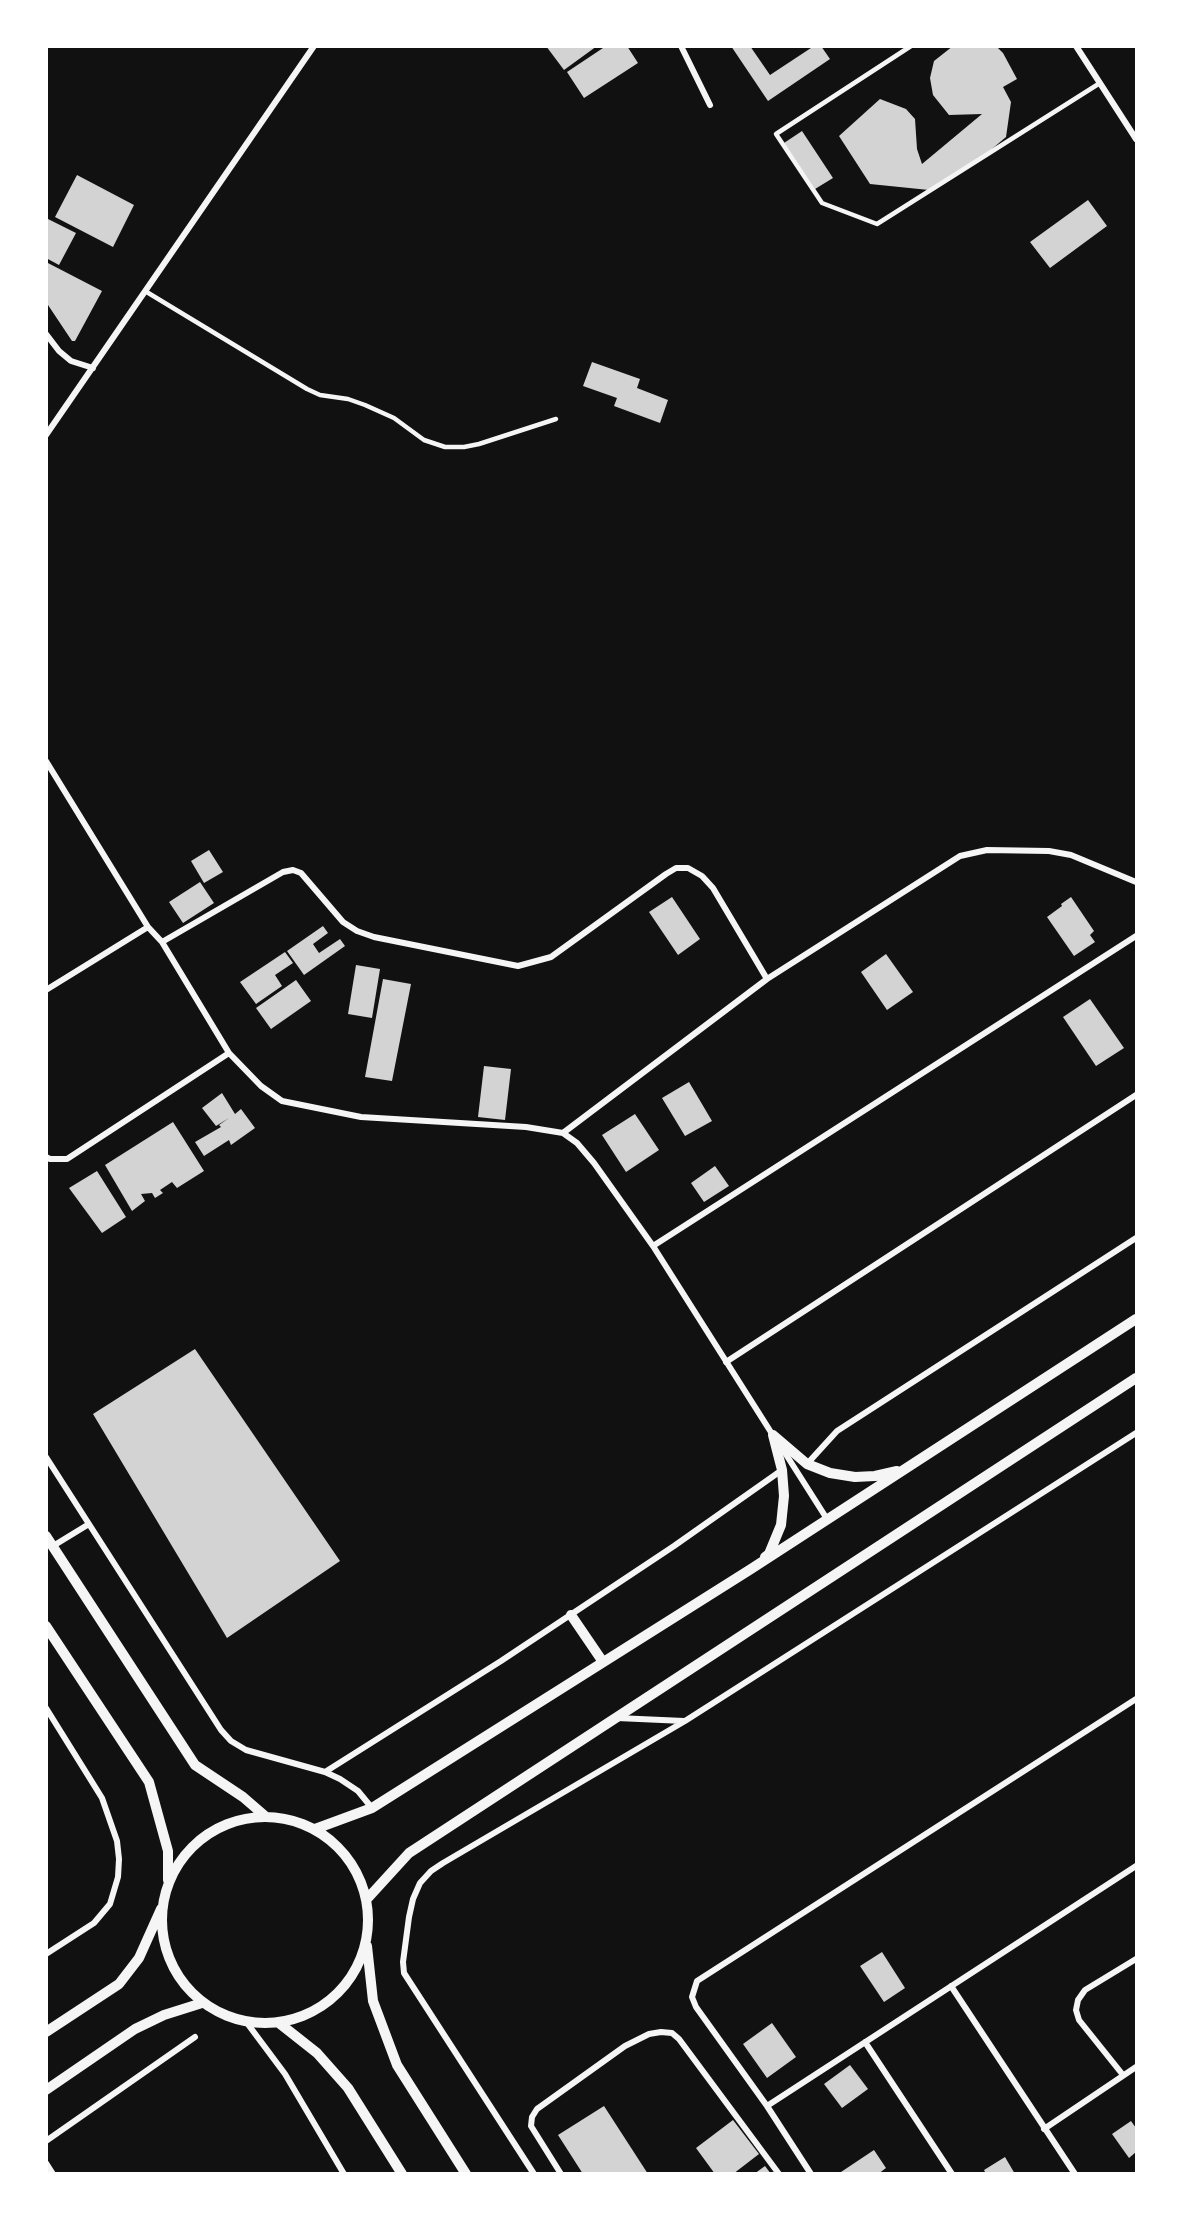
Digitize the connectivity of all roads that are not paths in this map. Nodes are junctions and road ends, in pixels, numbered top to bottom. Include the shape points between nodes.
1 (314, 46) edge
2 (681, 46) edge
3 (911, 46) edge
4 (1076, 46) edge
5 (1100, 83) junction
6 (710, 105) dead end
7 (1137, 139) edge
8 (145, 291) junction
9 (46, 334) edge
10 (93, 368) junction
11 (556, 419) dead end
12 (46, 435) edge
13 (46, 761) edge
14 (1137, 882) edge
15 (148, 927) junction
16 (1137, 936) edge
17 (162, 942) junction
18 (767, 979) junction
19 (46, 990) edge
20 (230, 1053) junction
21 (1137, 1095) edge
22 (562, 1133) junction
23 (46, 1157) edge
24 (1137, 1238) edge
25 (653, 1246) junction
26 (1137, 1319) edge
27 (726, 1362) junction
28 (1137, 1378) edge
29 (1137, 1433) edge
30 (773, 1435) junction
31 (46, 1457) edge
32 (807, 1464) junction
33 (907, 1468) junction
34 (782, 1470) junction
35 (827, 1519) junction
36 (89, 1524) junction
37 (46, 1536) edge
38 (53, 1546) junction
39 (751, 1569) junction
40 (571, 1615) junction
41 (46, 1626) edge
42 (603, 1662) junction
43 (1137, 1699) edge
44 (46, 1708) edge
45 (615, 1718) junction
46 (685, 1721) junction
47 (325, 1772) junction
48 (372, 1809) junction
49 (266, 1816) junction
50 (315, 1829) junction
51 (1137, 1866) edge
52 (168, 1880) junction
53 (367, 1899) junction
54 (161, 1909) junction
55 (366, 1943) junction
56 (46, 1954) edge
57 (1137, 1959) edge
58 (951, 1986) junction
59 (202, 2003) junction
60 (248, 2023) junction
61 (279, 2023) junction
62 (46, 2032) edge
63 (195, 2037) dead end
64 (865, 2042) junction
65 (1137, 2067) edge
66 (1123, 2075) junction
67 (46, 2090) edge
68 (767, 2106) junction
69 (1044, 2128) junction
70 (46, 2141) edge
71 (46, 2163) edge
72 (53, 2174) edge
73 (344, 2174) edge
74 (402, 2174) edge
75 (466, 2174) edge
76 (534, 2174) edge
77 (561, 2174) edge
78 (779, 2174) edge
79 (811, 2174) edge
80 (952, 2174) edge
81 (1076, 2174) edge

1 - 8 street
2 - 6 street
3 - 5 lane via 776,134 822,203 877,224
4 - 5 street
5 - 7 street
8 - 10 street
8 - 11 lane via 307,389 365,405 394,418 424,440 445,447 478,444
9 - 10 street via 71,361
10 - 12 street
13 - 15 street
14 - 18 street via 1071,855 1048,851 972,852 948,863
15 - 17 street
15 - 19 street
16 - 25 street
17 - 18 street via 283,872 293,870 301,873 343,922 357,931 518,966 551,957 666,874 676,868 687,868 713,888
17 - 20 street
18 - 22 street
20 - 22 street via 261,1086 282,1101 361,1117 526,1127
20 - 23 street via 67,1159
21 - 27 street
22 - 25 street via 594,1163
24 - 32 street via 837,1431
25 - 27 street
26 - 33 street
27 - 30 street
28 - 45 street
29 - 46 street
30 - 32 street
30 - 34 street
30 - 35 street
31 - 36 street
32 - 33 street via 855,1477
33 - 35 street
34 - 39 street via 781,1525 769,1554
34 - 40 street
35 - 39 street
36 - 38 street
36 - 47 street via 231,1741 246,1750
37 - 38 street
38 - 49 street via 195,1765
39 - 42 street
40 - 42 street
40 - 47 street
41 - 52 street via 149,1782 168,1851
42 - 48 street
43 - 68 street via 697,1981 692,1997 696,2007
44 - 56 street via 102,1798 119,1859 110,1904 94,1923
45 - 46 street
45 - 53 street via 409,1853
46 - 76 street via 431,1871 413,1899 404,1973
47 - 48 street via 358,1791
48 - 50 street
49 - 50 street via 291,1819
49 - 52 street via 225,1824 200,1840 191,1846
50 - 53 street via 349,1858
51 - 58 street
52 - 54 street
53 - 55 street
54 - 59 street via 169,1961
54 - 62 street via 139,1958 119,1984
55 - 61 street via 355,1972 335,1997 309,2014
55 - 75 street via 373,2001 397,2065
57 - 66 street via 1085,1990 1076,2010 1079,2020
58 - 64 street
58 - 69 street
59 - 60 street via 222,2015
59 - 67 street via 135,2029
60 - 61 street
60 - 73 street via 285,2074
61 - 74 street via 317,2053 348,2088
63 - 70 street
64 - 68 street
64 - 80 street
65 - 66 street
66 - 69 street
68 - 79 street
69 - 81 street
71 - 72 street
77 - 78 street via 531,2126 537,2109 625,2046 661,2032 672,2033 679,2039

